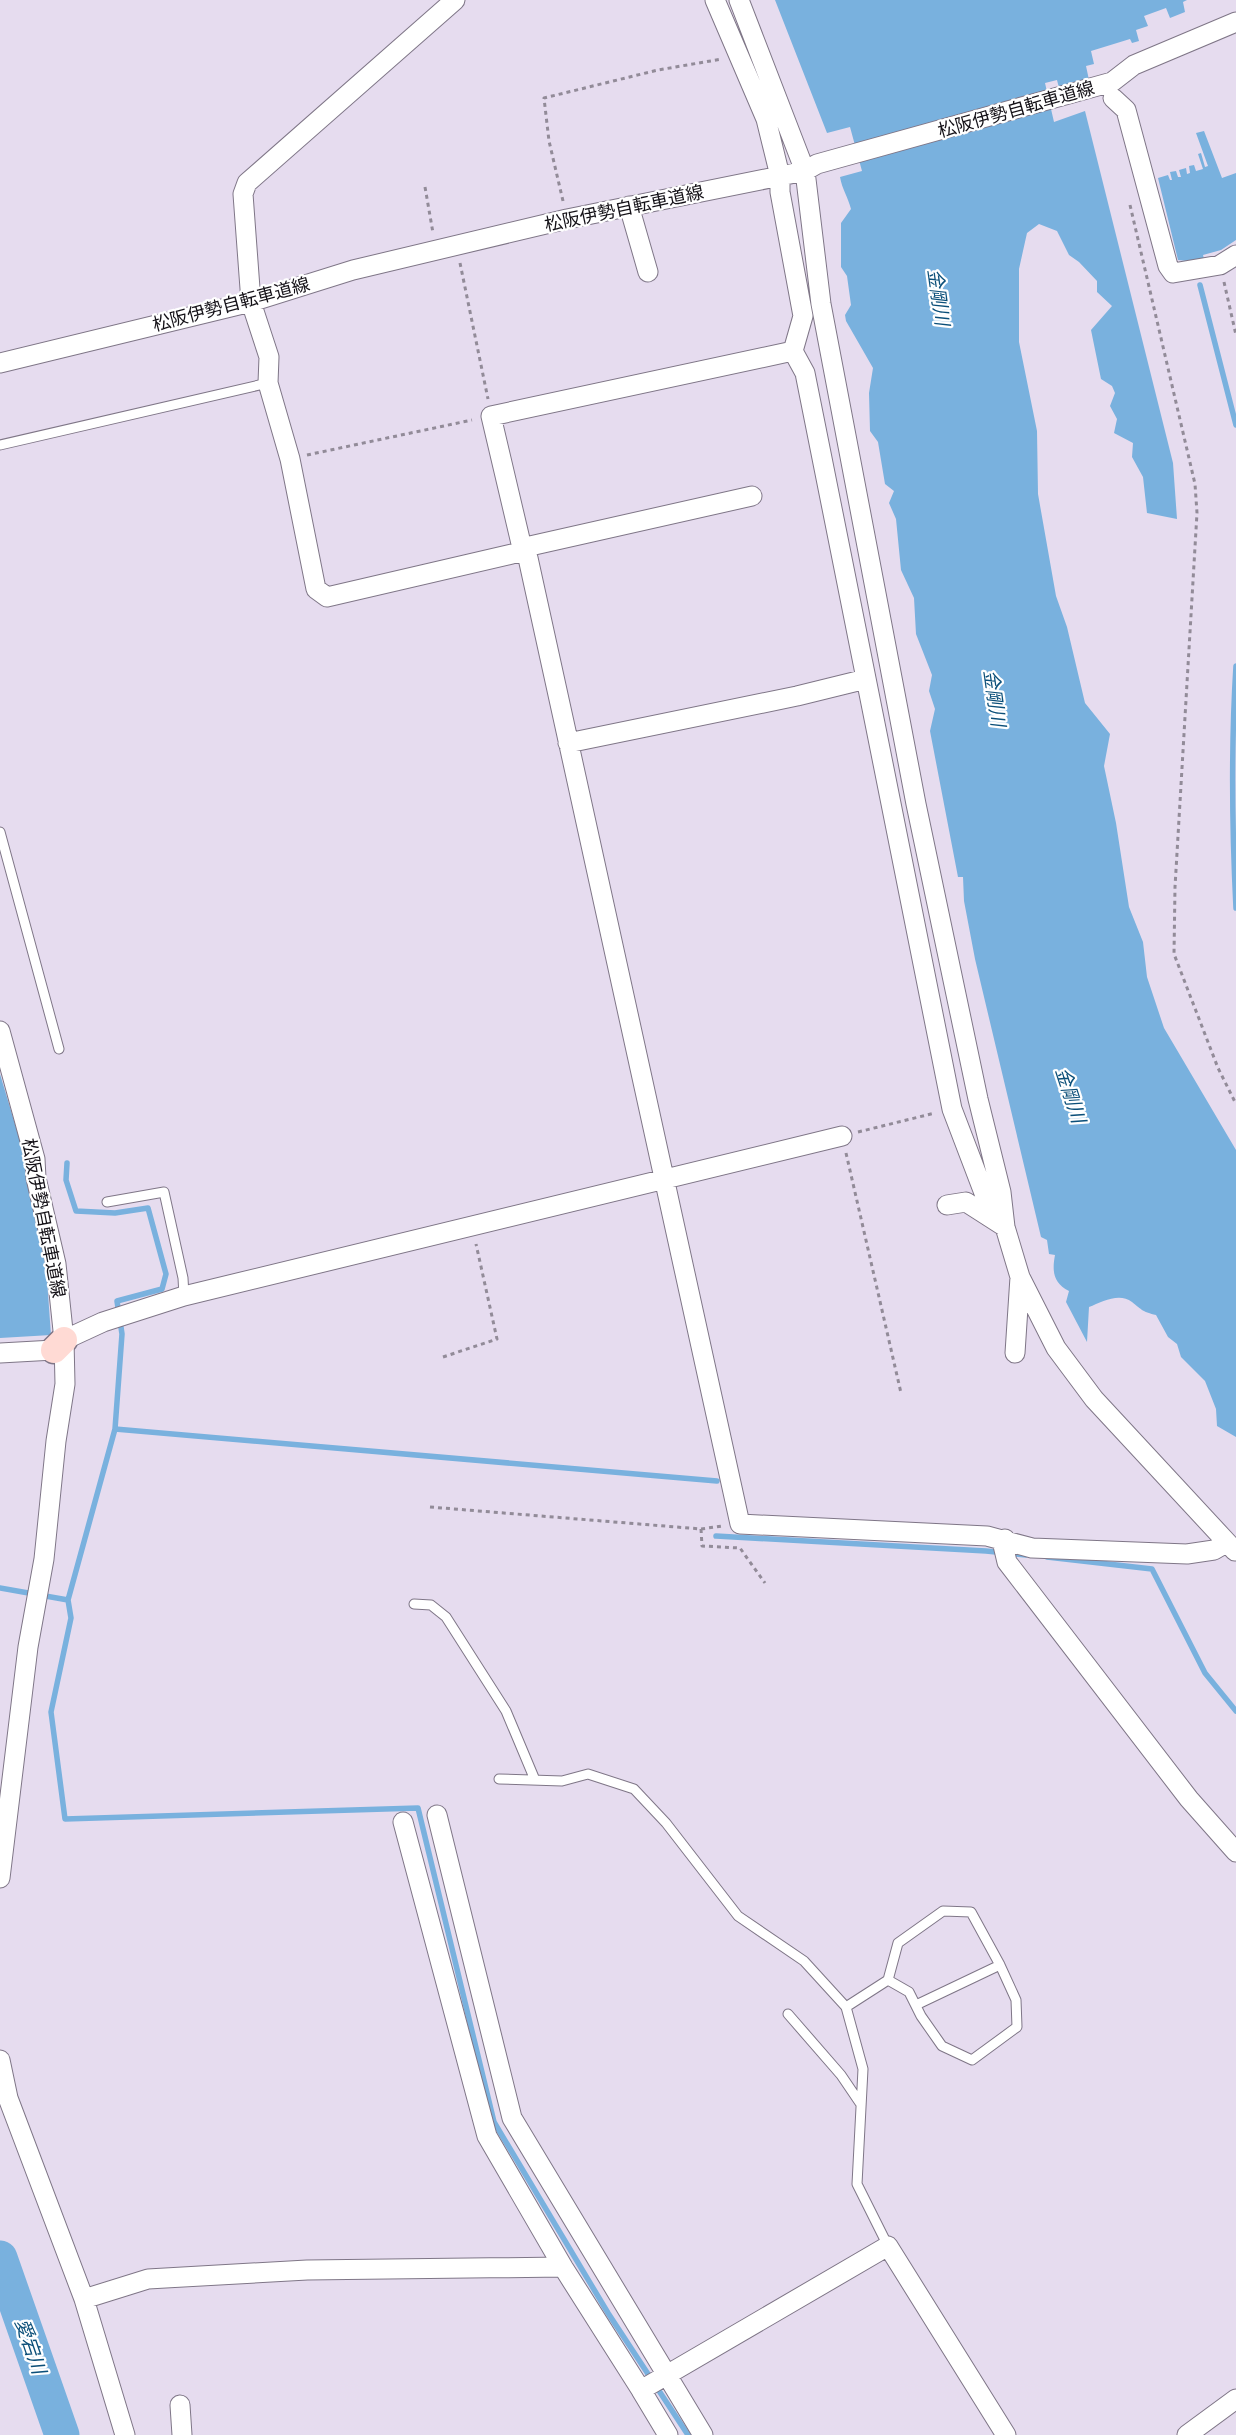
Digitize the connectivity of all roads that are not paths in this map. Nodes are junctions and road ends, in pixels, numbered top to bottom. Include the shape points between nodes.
1 (455, 0) edge
2 (715, 0) edge
3 (739, 0) edge
4 (1236, 22) edge
5 (1113, 98) dead end
6 (811, 168) junction
7 (780, 176) junction
8 (629, 206) junction
9 (1228, 260) edge
10 (648, 272) dead end
11 (250, 302) junction
12 (793, 351) junction
13 (0, 363) edge
14 (268, 383) junction
15 (0, 445) edge
16 (752, 496) dead end
17 (523, 552) junction
18 (866, 679) junction
19 (568, 743) junction
20 (0, 832) edge
21 (0, 1032) edge
22 (59, 1049) dead end
23 (842, 1136) road end
24 (663, 1179) junction
25 (107, 1202) dead end
26 (948, 1205) dead end
27 (1005, 1227) junction
28 (1020, 1277) junction
29 (184, 1296) junction
30 (59, 1345) junction
31 (0, 1353) edge
32 (1015, 1353) dead end
33 (1231, 1547) edge
34 (1005, 1549) junction
35 (414, 1604) dead end
36 (499, 1779) dead end
37 (535, 1780) junction
38 (437, 1815) dead end
39 (403, 1822) dead end
40 (1236, 1852) edge
41 (0, 1878) edge
42 (1000, 1965) junction
43 (888, 1980) junction
44 (916, 2005) junction
45 (846, 2007) junction
46 (788, 2014) dead end
47 (0, 2060) edge
48 (860, 2103) junction
49 (888, 2246) junction
50 (563, 2267) junction
51 (84, 2299) junction
52 (665, 2376) junction
53 (642, 2389) junction
54 (1236, 2399) edge
55 (180, 2405) dead end
56 (125, 2435) edge
57 (182, 2435) edge
58 (668, 2435) edge
59 (703, 2435) edge
60 (1006, 2435) edge
61 (1187, 2435) edge

1 - 11 street via 247,183 243,194
2 - 7 street via 766,119
3 - 6 street
4 - 6 street, 松阪伊勢自転車道線 via 1134,65 1112,82
5 - 9 street via 1126,110 1168,266 1173,274
6 - 7 street, 松阪伊勢自転車道線
6 - 27 street via 821,304 910,774 978,1099 1001,1192
7 - 8 street, 松阪伊勢自転車道線
7 - 12 street via 780,192 803,316
8 - 10 street
8 - 11 street, 松阪伊勢自転車道線 via 353,270
11 - 13 street, 松阪伊勢自転車道線
11 - 14 street via 268,357
12 - 17 street via 491,416
12 - 18 street via 805,373
14 - 15 lane
14 - 17 street via 290,459 316,589 327,597
16 - 17 street via 530,546
17 - 19 street via 528,558
18 - 19 street
18 - 27 street via 952,1109 989,1206
19 - 24 street
20 - 22 lane
21 - 30 street, 松阪伊勢自転車道線 via 35,1160 36,1178 56,1264
23 - 24 street
24 - 29 street
24 - 34 street via 740,1524 986,1536
25 - 29 lane via 164,1192
26 - 27 street via 966,1202
27 - 28 street
28 - 32 street
28 - 33 street via 1056,1348 1094,1399
29 - 30 street via 104,1322
30 - 31 street
30 - 41 street, 松阪伊勢自転車道線 via 64,1384
33 - 34 street via 1187,1554
34 - 40 street via 1189,1799
35 - 37 lane via 431,1605 446,1617 506,1711
36 - 37 lane
37 - 45 lane via 562,1781 588,1774 634,1789 666,1824 738,1916 804,1961
38 - 52 street via 512,2118
39 - 50 street via 487,2136
42 - 43 lane via 972,1912 942,1911 898,1943
42 - 44 lane
42 - 44 lane via 1016,2000 1017,2027 972,2060 942,2046
43 - 44 lane via 909,1992
43 - 45 lane
45 - 48 lane via 863,2069
46 - 48 lane via 841,2075
47 - 51 street via 8,2098
48 - 49 lane via 857,2184
49 - 52 street
49 - 60 street
50 - 51 street via 307,2270 148,2279
50 - 53 street
51 - 56 street
52 - 53 street
52 - 59 street
53 - 58 street
54 - 61 street
55 - 57 street

